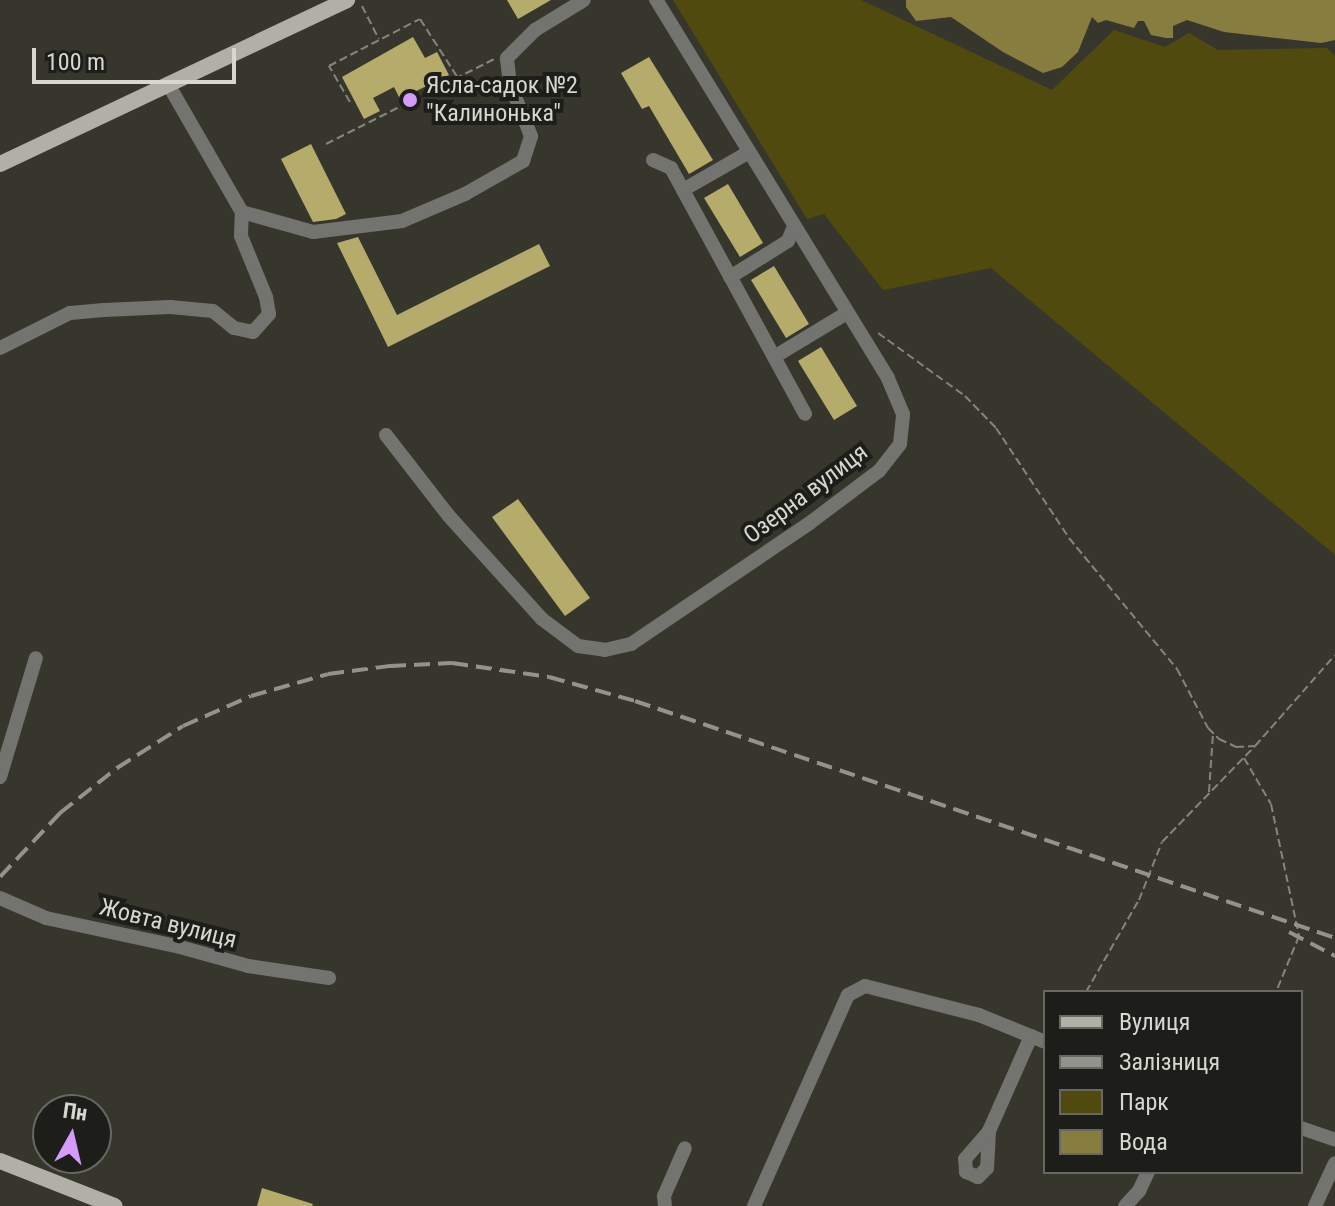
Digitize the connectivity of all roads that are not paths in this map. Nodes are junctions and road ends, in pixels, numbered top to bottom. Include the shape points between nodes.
1 (584, 0) edge
2 (656, 0) edge
3 (354, 2) edge
4 (168, 84) junction
5 (749, 152) junction
6 (653, 160) dead end
7 (0, 164) edge
8 (683, 190) junction
9 (242, 212) junction
10 (794, 226) junction
11 (730, 277) junction
12 (847, 313) junction
13 (0, 348) edge
14 (774, 357) junction
15 (805, 414) dead end
16 (386, 435) dead end
17 (36, 658) dead end
18 (0, 777) edge
19 (0, 898) edge
20 (329, 978) dead end
21 (1038, 1039) edge
22 (1303, 1129) edge
23 (989, 1131) dead end
24 (1335, 1140) edge
25 (685, 1148) dead end
26 (0, 1161) edge
27 (1335, 1163) edge
28 (1147, 1174) edge
29 (1139, 1199) edge
30 (115, 1206) edge
31 (665, 1206) edge
32 (754, 1206) edge
33 (1125, 1206) edge
34 (1315, 1206) edge

1 - 9 street via 535,30 507,58 510,84 531,136 523,161 402,221 313,232
2 - 5 street, Озерна вулиця
3 - 4 main road
4 - 7 main road
4 - 9 street
5 - 8 street
5 - 10 street, Озерна вулиця
6 - 8 street via 671,168
8 - 11 street
9 - 13 street via 241,236 269,314 253,332 234,328 213,311 104,310 70,313
10 - 11 street via 788,241
10 - 12 street, Озерна вулиця
11 - 14 street
12 - 14 street
12 - 16 street, Озерна вулиця via 888,378 903,414 900,444 879,471 811,522 622,647 578,646 542,619 448,515
14 - 15 street
17 - 18 street
19 - 20 street, Жовта вулиця via 46,918 248,966
21 - 23 street
21 - 32 street via 979,1015 865,986 848,995
22 - 24 street
25 - 31 street via 664,1196
26 - 30 main road
27 - 34 street
28 - 29 street
29 - 33 street

